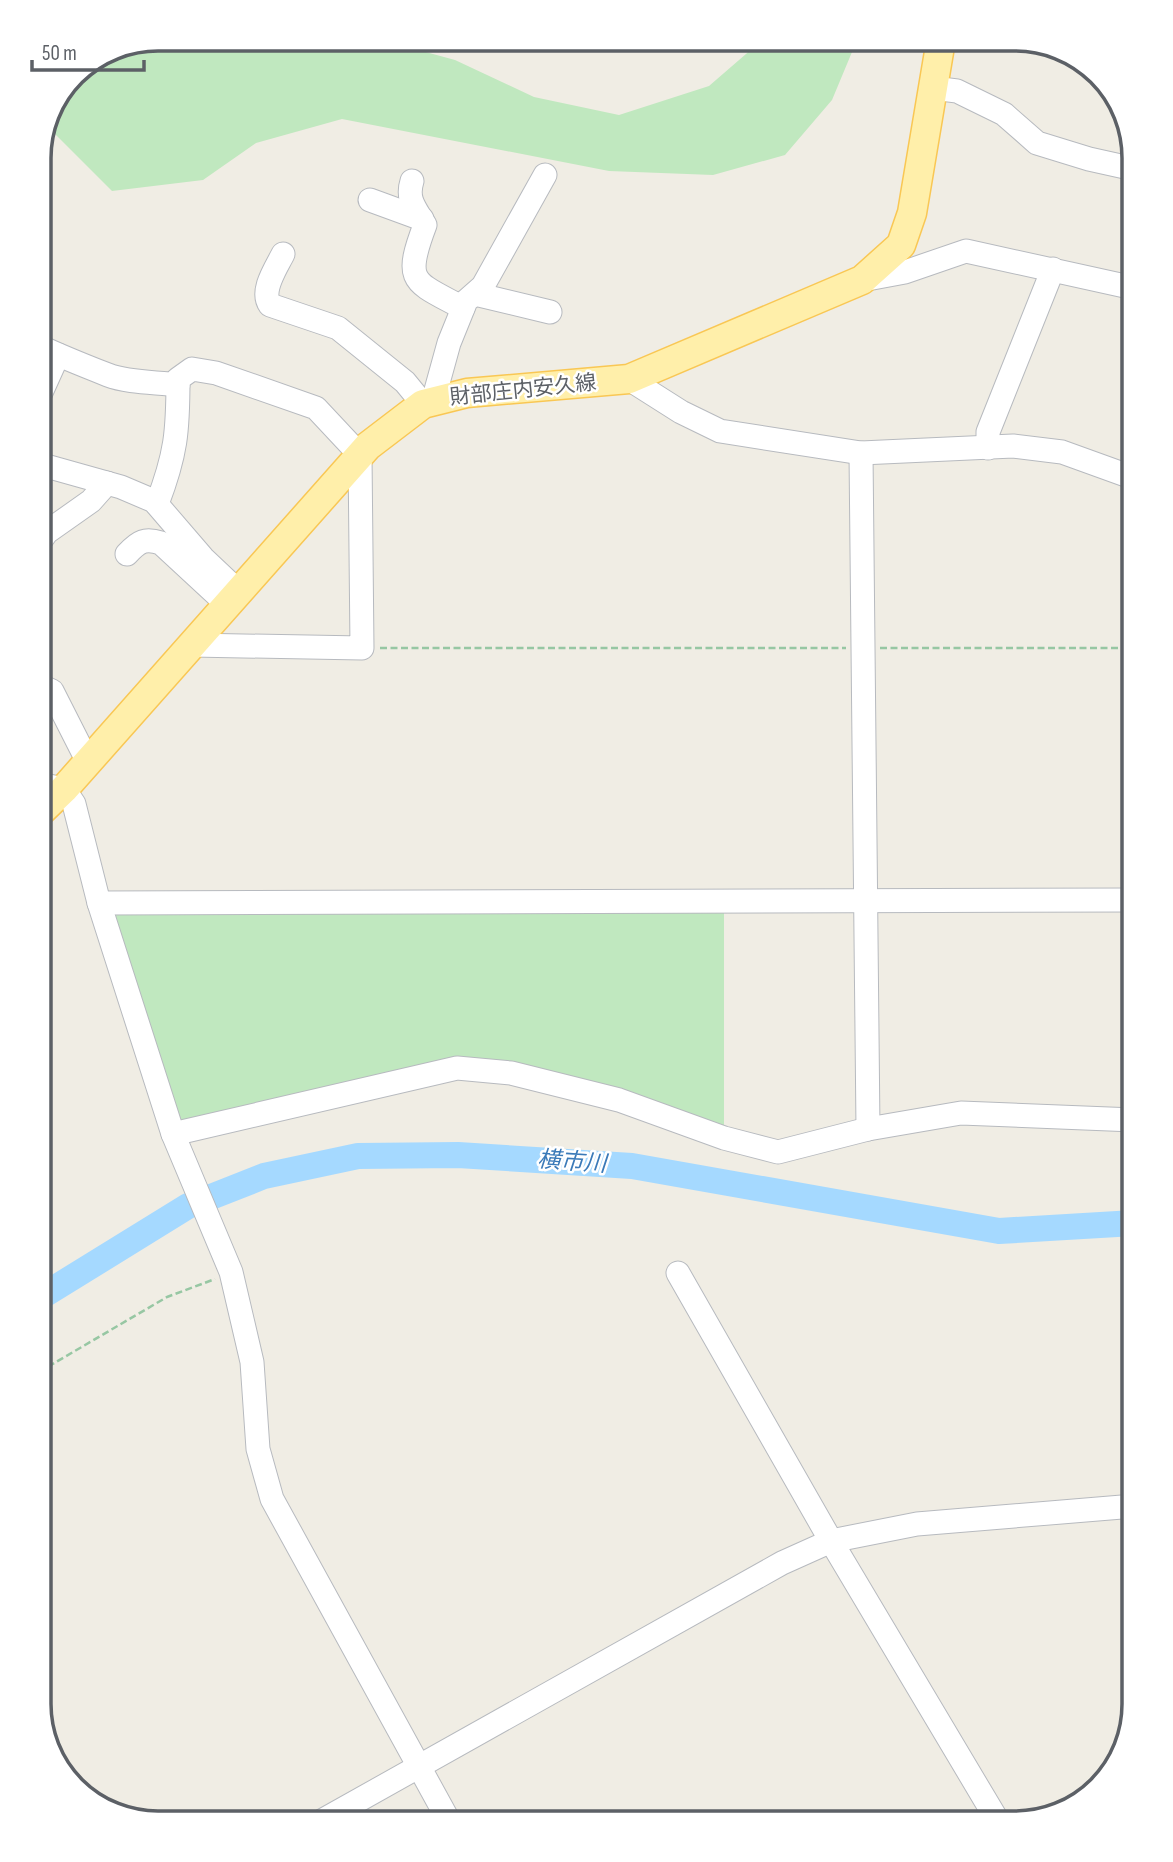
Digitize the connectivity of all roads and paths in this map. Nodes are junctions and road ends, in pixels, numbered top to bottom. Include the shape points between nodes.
1 (939, 51) edge
2 (933, 88) junction
3 (1122, 166) edge
4 (545, 176) dead end
5 (412, 181) dead end
6 (370, 200) dead end
7 (422, 219) junction
8 (283, 254) dead end
9 (1054, 269) junction
10 (862, 280) junction
11 (1122, 285) edge
12 (469, 301) junction
13 (550, 312) dead end
14 (51, 352) edge
15 (629, 379) junction
16 (178, 385) junction
17 (985, 397) dead end
18 (428, 403) junction
19 (192, 434) dead end
20 (988, 440) junction
21 (862, 453) junction
22 (360, 455) junction
23 (51, 467) edge
24 (1122, 473) edge
25 (107, 483) junction
26 (163, 512) junction
27 (51, 529) edge
28 (127, 554) dead end
29 (233, 598) junction
30 (192, 645) junction
31 (362, 648) junction
32 (863, 648) junction
33 (1122, 648) edge
34 (51, 691) edge
35 (88, 762) junction
36 (52, 786) edge
37 (1122, 900) edge
38 (865, 901) junction
39 (99, 903) junction
40 (1122, 1119) edge
41 (868, 1129) junction
42 (176, 1141) junction
43 (229, 1265) junction
44 (678, 1273) dead end
45 (51, 1364) edge
46 (1122, 1507) edge
47 (831, 1541) junction
48 (420, 1766) junction
49 (339, 1811) edge
50 (444, 1811) edge
51 (991, 1811) edge

1 - 2 main road, 財部庄内安久線
2 - 3 street via 957,91 1004,114 1037,143
2 - 10 main road, 財部庄内安久線 via 912,213 901,245
4 - 12 street via 483,286
5 - 7 street via 408,193
6 - 7 street
7 - 12 street via 425,225 413,257 413,273 420,285
8 - 18 street via 266,291 270,305 338,328
9 - 10 street via 966,251 905,272
9 - 11 street
9 - 20 street
10 - 15 main road, 財部庄内安久線
12 - 13 street
12 - 18 street
14 - 16 street via 110,376
15 - 18 main road, 財部庄内安久線 via 467,393
15 - 21 street via 720,431
16 - 22 street via 178,379 192,369 316,408
16 - 26 street via 178,430
17 - 20 street via 982,418
18 - 22 main road, 財部庄内安久線 via 394,423
19 - 26 street
20 - 21 street
20 - 24 street via 1062,452
21 - 32 street
22 - 29 main road, 財部庄内安久線
22 - 31 street
23 - 25 street
25 - 26 street
25 - 27 street via 91,501
26 - 29 street
28 - 29 street via 138,542 162,543
29 - 30 main road, 財部庄内安久線
30 - 31 street
30 - 35 main road, 財部庄内安久線
31 - 32 path
32 - 33 path
32 - 38 street
34 - 35 street
35 - 36 main road, 財部庄内安久線
36 - 39 street via 74,804
37 - 38 street
38 - 39 street
38 - 41 street
39 - 42 street
40 - 41 street via 961,1113
41 - 42 street via 778,1152 619,1100 511,1073 470,1068 421,1075
42 - 43 street
43 - 45 path
43 - 48 street via 252,1362 258,1449 272,1499
44 - 47 street
46 - 47 street via 917,1524
47 - 48 street via 782,1563
47 - 51 street
48 - 49 street
48 - 50 street

